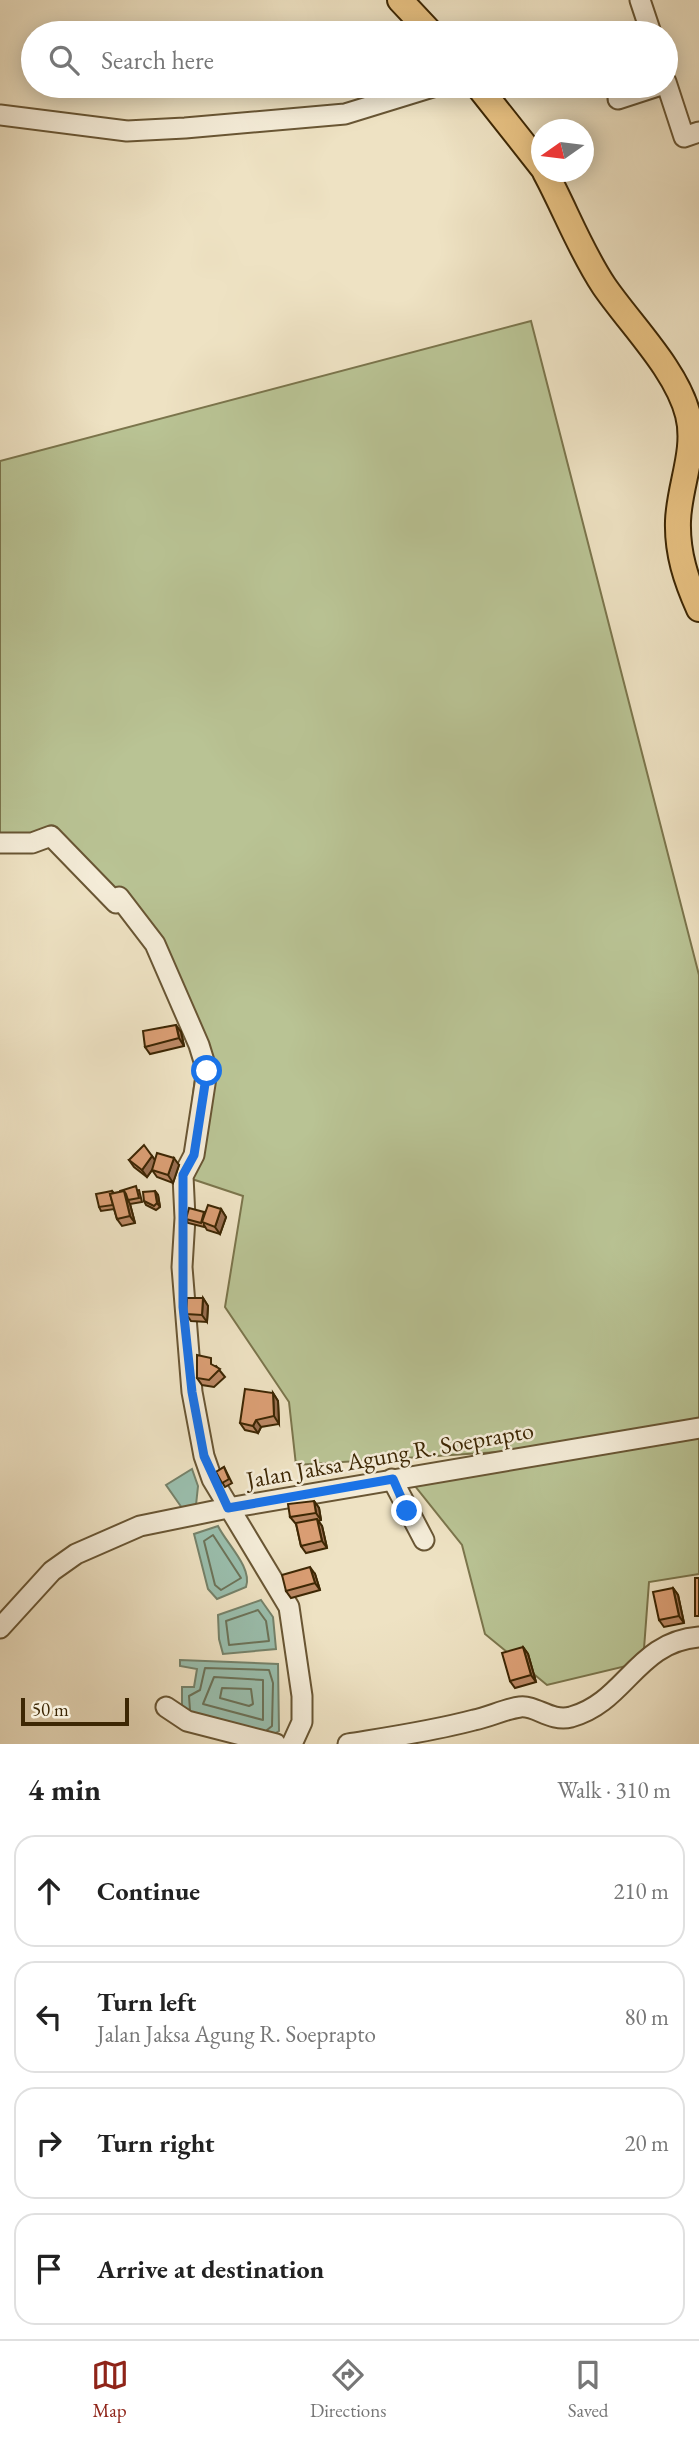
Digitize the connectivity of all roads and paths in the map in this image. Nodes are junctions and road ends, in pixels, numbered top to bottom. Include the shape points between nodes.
1 (400, 0) edge
2 (640, 0) edge
3 (420, 21) edge
4 (643, 21) edge
5 (397, 98) edge
6 (487, 98) edge
7 (621, 98) edge
8 (671, 98) edge
9 (618, 99) dead end
10 (0, 115) edge
11 (699, 132) edge
12 (531, 154) edge
13 (550, 182) edge
14 (699, 609) edge
15 (0, 843) edge
16 (699, 1429) edge
17 (393, 1479) junction
18 (228, 1508) junction
19 (424, 1540) dead end
20 (0, 1628) edge
21 (699, 1637) edge
22 (166, 1707) dead end
23 (288, 1744) edge
24 (348, 1744) edge

1 - 3 main road
2 - 4 street
5 - 10 street via 345,114 127,131
6 - 12 main road
7 - 9 street
8 - 11 street via 684,137
13 - 14 main road via 597,275 685,405 691,439 679,538 686,580
15 - 18 street via 32,843 51,836 116,903 119,897 155,944 199,1045 207,1071 194,1155 183,1175 183,1307 204,1456
16 - 17 street, Jalan Jaksa Agung R. Soeprapto
17 - 18 street, Jalan Jaksa Agung R. Soeprapto
17 - 19 street
18 - 20 street, Jalan Jaksa Agung R. Soeprapto via 140,1526 76,1554 30,1591
18 - 23 street via 289,1607 302,1722
21 - 24 street via 671,1641 656,1650 607,1697 570,1717 552,1718 519,1707 421,1732
22 - 23 street via 187,1721

